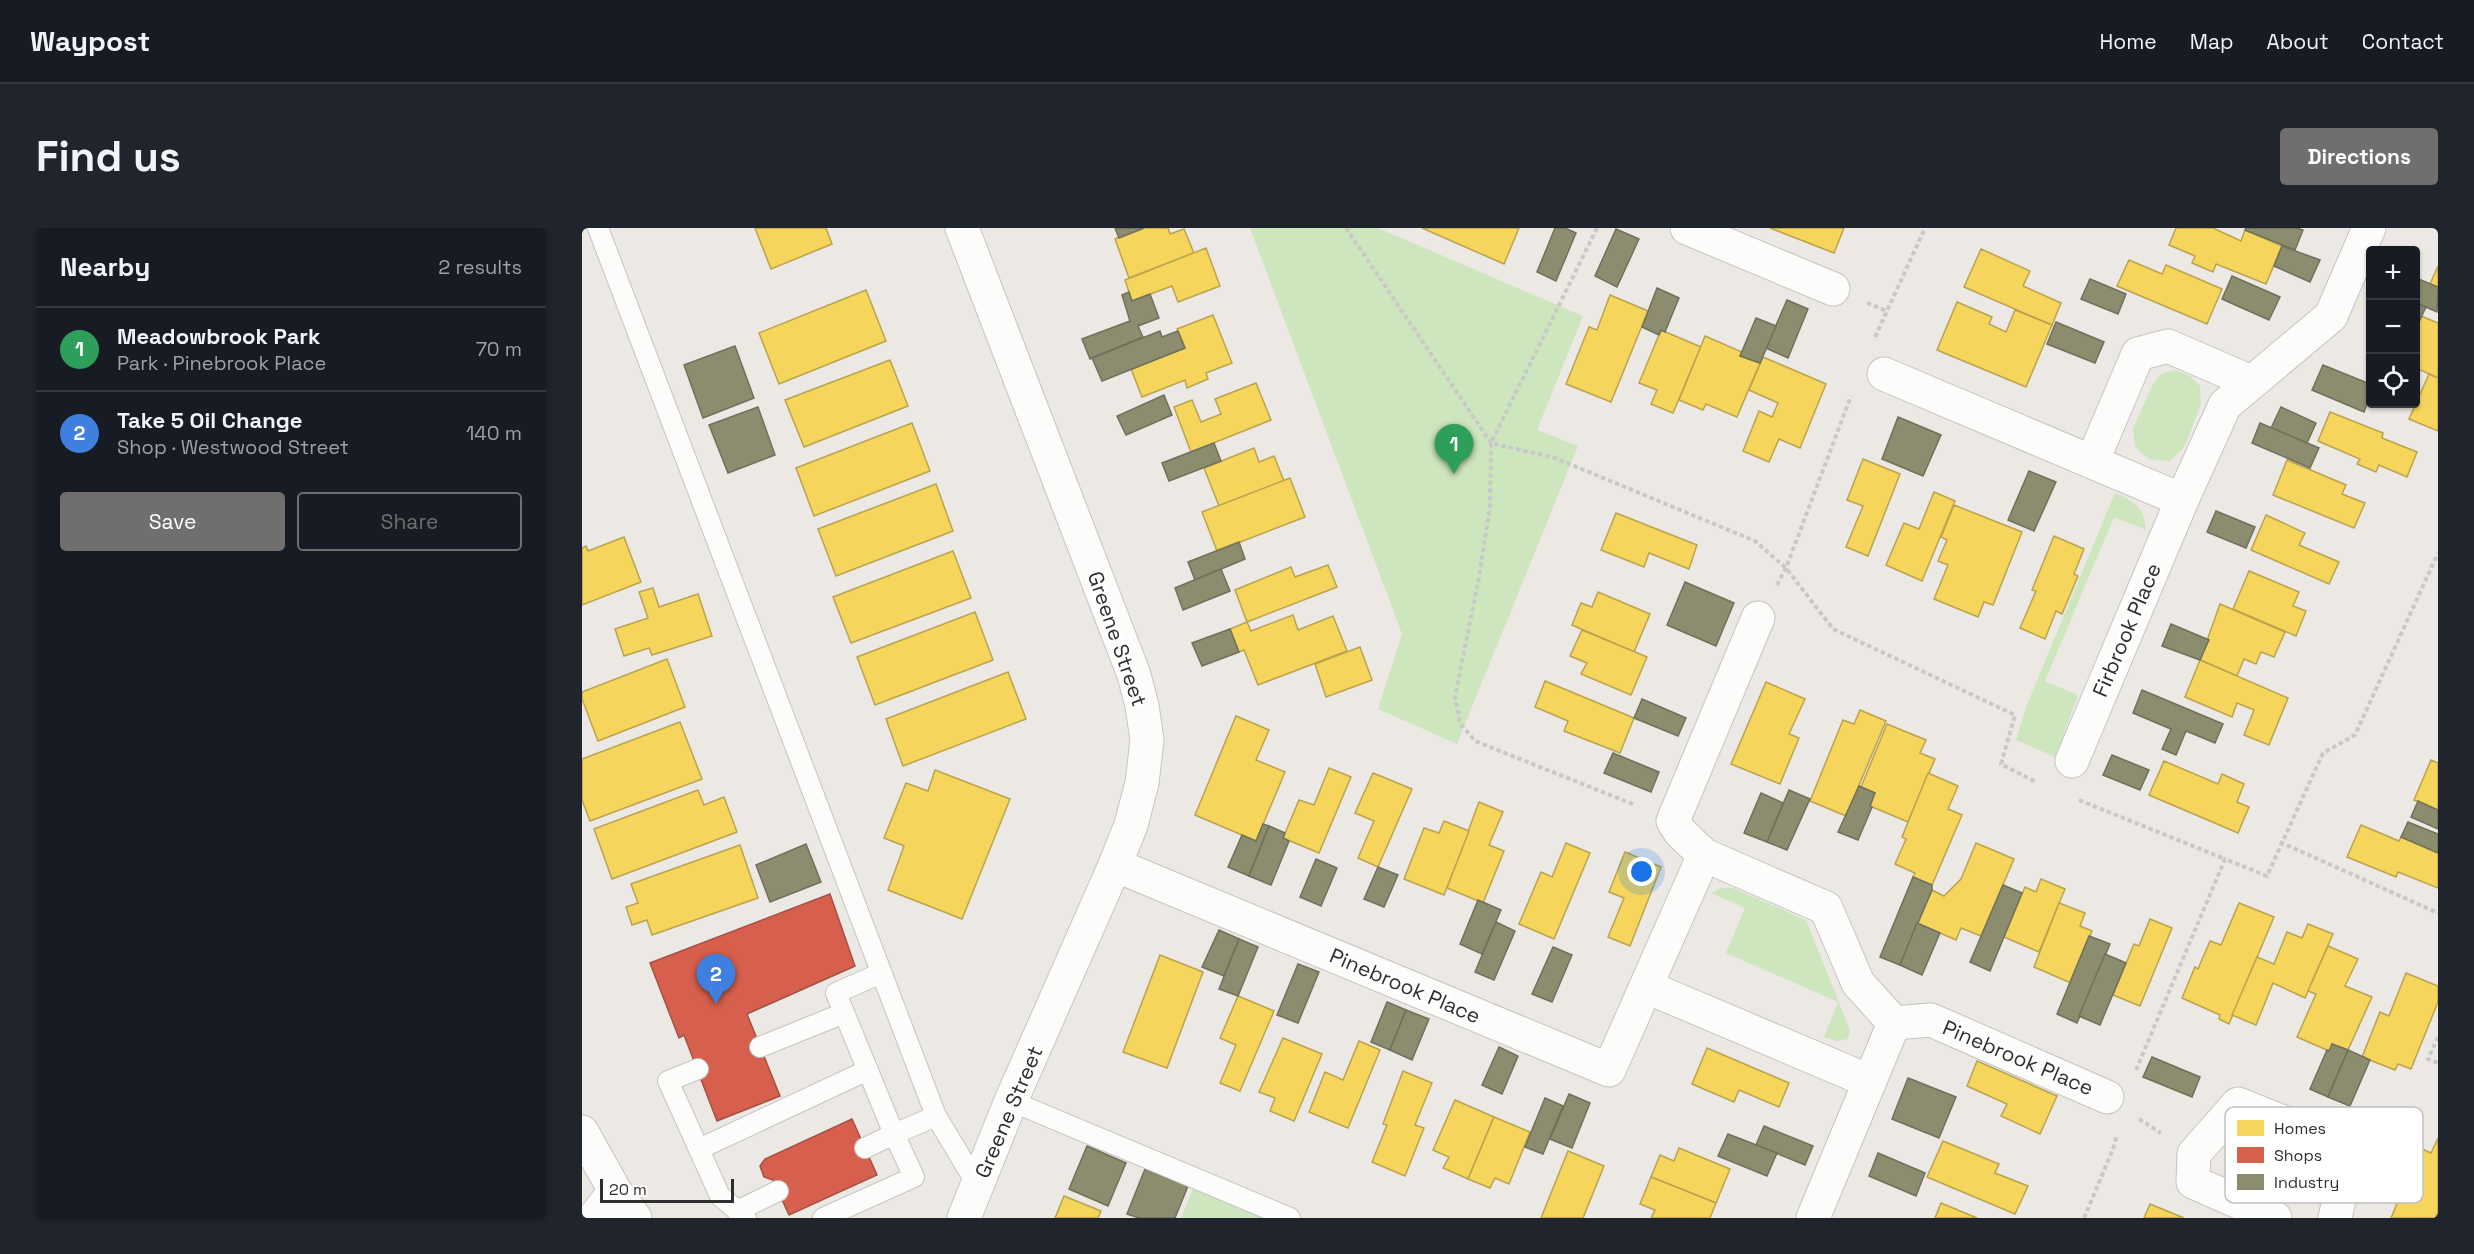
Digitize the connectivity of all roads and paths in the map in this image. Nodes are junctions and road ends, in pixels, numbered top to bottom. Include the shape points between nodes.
1 (598, 228) edge
2 (963, 228) edge
3 (1346, 228) edge
4 (1597, 228) edge
5 (1687, 228) edge
6 (1924, 228) edge
7 (2369, 228) edge
8 (1833, 289) dead end
9 (1873, 341) dead end
10 (1884, 374) dead end
11 (2251, 382) junction
12 (1852, 394) dead end
13 (1491, 444) junction
14 (2092, 462) junction
15 (2182, 500) junction
16 (2438, 553) edge
17 (1786, 568) junction
18 (1758, 618) joint
19 (2072, 761) dead end
20 (2039, 783) dead end
21 (2069, 796) dead end
22 (1673, 820) junction
23 (2280, 842) junction
24 (1704, 855) junction
25 (2225, 859) junction
26 (1116, 865) junction
27 (2438, 913) edge
28 (881, 973) junction
29 (1647, 987) junction
30 (844, 1013) junction
31 (1894, 1023) junction
32 (2438, 1037) edge
33 (760, 1047) dead end
34 (2438, 1063) edge
35 (698, 1070) dead end
36 (868, 1070) junction
37 (1869, 1081) junction
38 (1011, 1101) junction
39 (2115, 1103) junction
40 (936, 1116) junction
41 (2225, 1119) edge
42 (582, 1132) edge
43 (894, 1134) junction
44 (866, 1148) dead end
45 (699, 1149) junction
46 (2194, 1154) junction
47 (978, 1186) junction
48 (615, 1191) junction
49 (778, 1191) dead end
50 (2225, 1196) edge
51 (2241, 1203) edge
52 (2338, 1203) edge
53 (742, 1214) edge
54 (594, 1218) edge
55 (635, 1218) edge
56 (823, 1218) edge
57 (964, 1218) edge
58 (1290, 1218) edge
59 (1813, 1218) edge
60 (2084, 1218) edge
61 (2275, 1218) edge
62 (2335, 1218) edge

1 - 28 lane
2 - 26 street, Greene Street via 1134,675 1142,706 1147,740 1142,783
3 - 13 path
4 - 13 path
5 - 8 street
6 - 9 path
7 - 11 street, Firbrook Place via 2331,316
10 - 14 street
11 - 14 street via 2168,346 2138,354
11 - 15 street, Firbrook Place via 2225,405
12 - 17 path
13 - 17 path via 1555,458 1755,541
13 - 22 path via 1488,518 1455,697 1460,723 1475,741
14 - 15 street
15 - 19 street, Firbrook Place
16 - 23 path via 2355,735 2323,753
17 - 18 path
17 - 20 path via 1833,629 2015,715 2001,764
18 - 22 street
21 - 25 path
22 - 24 street
23 - 25 path via 2267,876
23 - 27 path
24 - 29 street, Pinebrook Place
24 - 31 street via 1826,908 1858,983
25 - 39 path via 2128,1090
26 - 29 street, Pinebrook Place via 1609,1070
26 - 38 street, Greene Street
28 - 30 lane via 836,993
28 - 40 lane
29 - 37 street
30 - 33 lane
30 - 36 lane
31 - 37 street
31 - 39 street, Pinebrook Place via 1931,1020
32 - 34 path via 2428,1059
35 - 45 lane via 668,1081
36 - 43 lane
36 - 45 lane
37 - 59 street
38 - 47 street, Greene Street
38 - 58 lane
39 - 46 path
39 - 60 path via 2113,1149
40 - 43 lane
40 - 47 lane
41 - 46 street
42 - 48 street
43 - 44 lane
43 - 56 lane via 914,1177
45 - 53 lane via 720,1196
46 - 50 street via 2193,1182
47 - 57 street, Greene Street
48 - 54 street
48 - 55 street
49 - 53 lane
51 - 61 street
52 - 62 street

